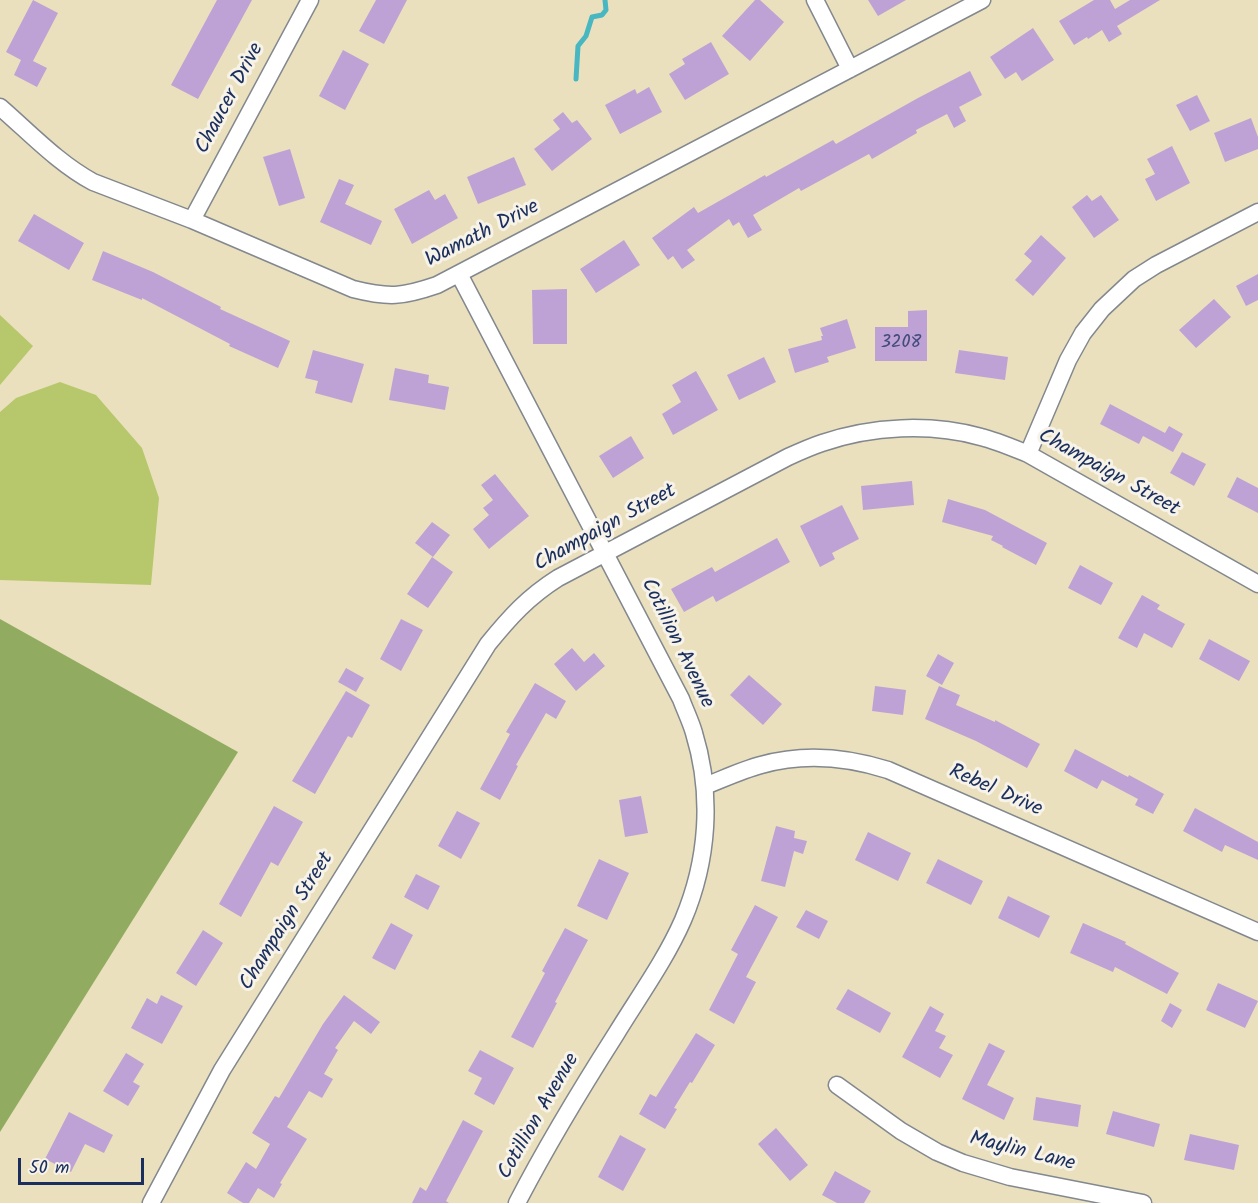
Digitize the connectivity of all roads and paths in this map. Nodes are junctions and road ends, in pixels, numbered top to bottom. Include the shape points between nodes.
1 (310, 0) edge
2 (815, 0) edge
3 (982, 0) edge
4 (850, 69) junction
5 (0, 106) edge
6 (1258, 212) edge
7 (192, 220) junction
8 (459, 274) junction
9 (1029, 454) junction
10 (604, 553) junction
11 (1258, 584) edge
12 (705, 786) junction
13 (1258, 932) edge
14 (837, 1085) dead end
15 (152, 1203) edge
16 (517, 1203) edge
17 (1143, 1203) edge

1 - 7 street, Chaucer Drive
2 - 4 street
3 - 4 street, Wamath Drive
4 - 8 street, Wamath Drive
5 - 7 street, Wamath Drive via 82,176
6 - 9 street via 1156,265 1134,279 1102,309 1068,360
7 - 8 street, Wamath Drive via 353,289 376,294 414,293
8 - 10 street, Cotillion Avenue
9 - 10 street, Champaign Street via 979,436 944,430 858,433 788,457
9 - 11 street, Champaign Street
10 - 12 street, Cotillion Avenue via 681,699 694,733
10 - 15 street, Champaign Street via 544,587 516,611 489,644 222,1070
12 - 13 street, Rebel Drive via 763,764 794,758 841,759 873,765
12 - 16 street, Cotillion Avenue via 703,853 683,921 570,1107
14 - 17 street, Maylin Lane via 901,1131 963,1163 1010,1177

